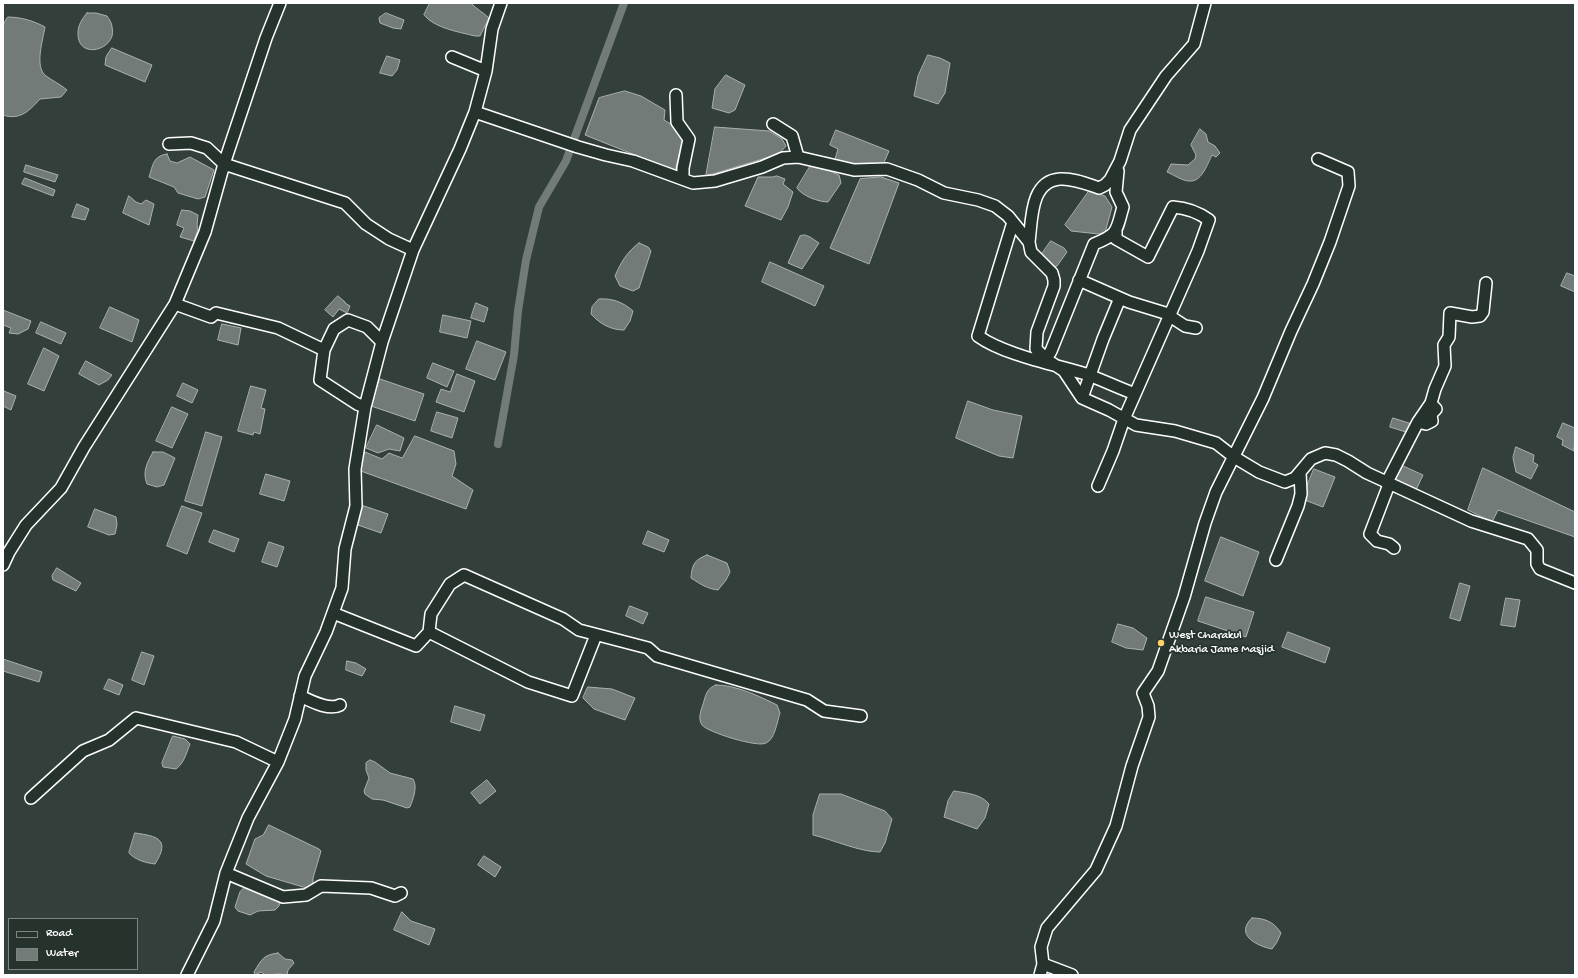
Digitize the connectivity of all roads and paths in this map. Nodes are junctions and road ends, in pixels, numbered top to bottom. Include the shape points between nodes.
1 (280, 3) edge
2 (501, 3) edge
3 (1206, 3) edge
4 (452, 57) dead end
5 (486, 71) junction
6 (676, 95) dead end
7 (475, 112) junction
8 (773, 124) dead end
9 (169, 144) dead end
10 (798, 157) junction
11 (1318, 159) dead end
12 (1120, 160) junction
13 (224, 164) junction
14 (683, 178) junction
15 (1012, 222) junction
16 (1116, 231) junction
17 (1029, 242) junction
18 (413, 250) junction
19 (1079, 280) junction
20 (1486, 283) dead end
21 (1120, 298) junction
22 (175, 304) junction
23 (1169, 315) junction
24 (1196, 328) dead end
25 (382, 342) junction
26 (324, 350) junction
27 (1050, 362) junction
28 (1090, 376) junction
29 (1135, 394) junction
30 (1082, 398) junction
31 (365, 407) junction
32 (1124, 419) junction
33 (1234, 457) junction
34 (1300, 472) junction
35 (1387, 482) junction
36 (1098, 486) dead end
37 (1394, 548) dead end
38 (1276, 560) dead end
39 (3, 565) edge
40 (1575, 583) edge
41 (333, 613) junction
42 (429, 632) junction
43 (596, 635) junction
44 (300, 696) junction
45 (340, 705) dead end
46 (861, 716) dead end
47 (278, 762) junction
48 (30, 798) dead end
49 (226, 873) junction
50 (401, 893) dead end
51 (1042, 970) edge
52 (187, 975) edge
53 (1072, 975) edge

1 - 13 street
2 - 5 street via 492,29
3 - 12 street via 1194,44 1166,76 1130,130
4 - 5 street
5 - 7 street
6 - 14 street via 677,122 689,138
7 - 14 street via 573,146 633,160
7 - 18 street
8 - 10 street via 792,136
9 - 13 street via 191,143 207,148
10 - 14 street via 783,158 715,181 693,182
10 - 15 street via 854,170 886,169 918,180 944,193 995,206
11 - 33 street via 1348,172 1349,186 1313,284
12 - 16 street via 1116,192 1123,207
12 - 17 street via 1110,180 1099,188 1060,179 1047,182 1036,196
13 - 18 street via 345,203 366,224
13 - 22 street via 205,232
15 - 17 street
15 - 27 street via 978,336 1007,350 1041,362
16 - 19 street via 1110,237 1094,244
16 - 23 street via 1116,239 1148,257 1173,208 1183,208 1209,220
17 - 27 street via 1031,252 1052,273 1054,280 1037,332 1036,349
18 - 25 street
19 - 21 street
19 - 27 street via 1051,351
20 - 35 street via 1480,316 1450,313 1449,337 1444,345 1445,366 1430,403
21 - 23 street
21 - 28 street
22 - 26 street via 211,318 216,313 278,328
22 - 39 street via 84,447 61,488 26,525
23 - 24 street via 1185,326
23 - 29 street
25 - 26 street via 367,327 348,320 334,329
25 - 31 street
26 - 31 street via 320,380
27 - 28 street
27 - 30 street via 1064,371
28 - 29 street
28 - 30 street
29 - 32 street
30 - 32 street
31 - 41 street via 355,469 356,506 345,549 342,588
32 - 33 street via 1136,425 1175,431 1216,443
32 - 36 street
33 - 34 street via 1259,472 1285,482 1295,478
33 - 51 street via 1210,508 1184,597 1158,671 1143,693 1149,717 1132,766 1116,826 1096,870 1047,928 1041,947
34 - 35 street via 1311,459 1325,453 1348,460
34 - 38 street via 1301,494 1298,506
35 - 37 street via 1388,487 1370,534 1377,541
35 - 40 street via 1471,521 1528,539 1537,550 1537,564 1540,569
41 - 42 street via 416,646
41 - 44 street via 305,676
42 - 43 street via 431,614 450,584 464,575 563,619 580,630
42 - 43 street via 528,682 572,696
43 - 46 street via 648,648 657,656 807,700 824,711
44 - 45 street via 317,703 336,707
44 - 47 street via 295,719
47 - 48 street via 236,742 136,718 109,740 83,751
47 - 49 street via 248,818
49 - 50 street via 283,897 306,895 321,886 371,888 395,896
49 - 52 street via 214,920
51 - 53 street

